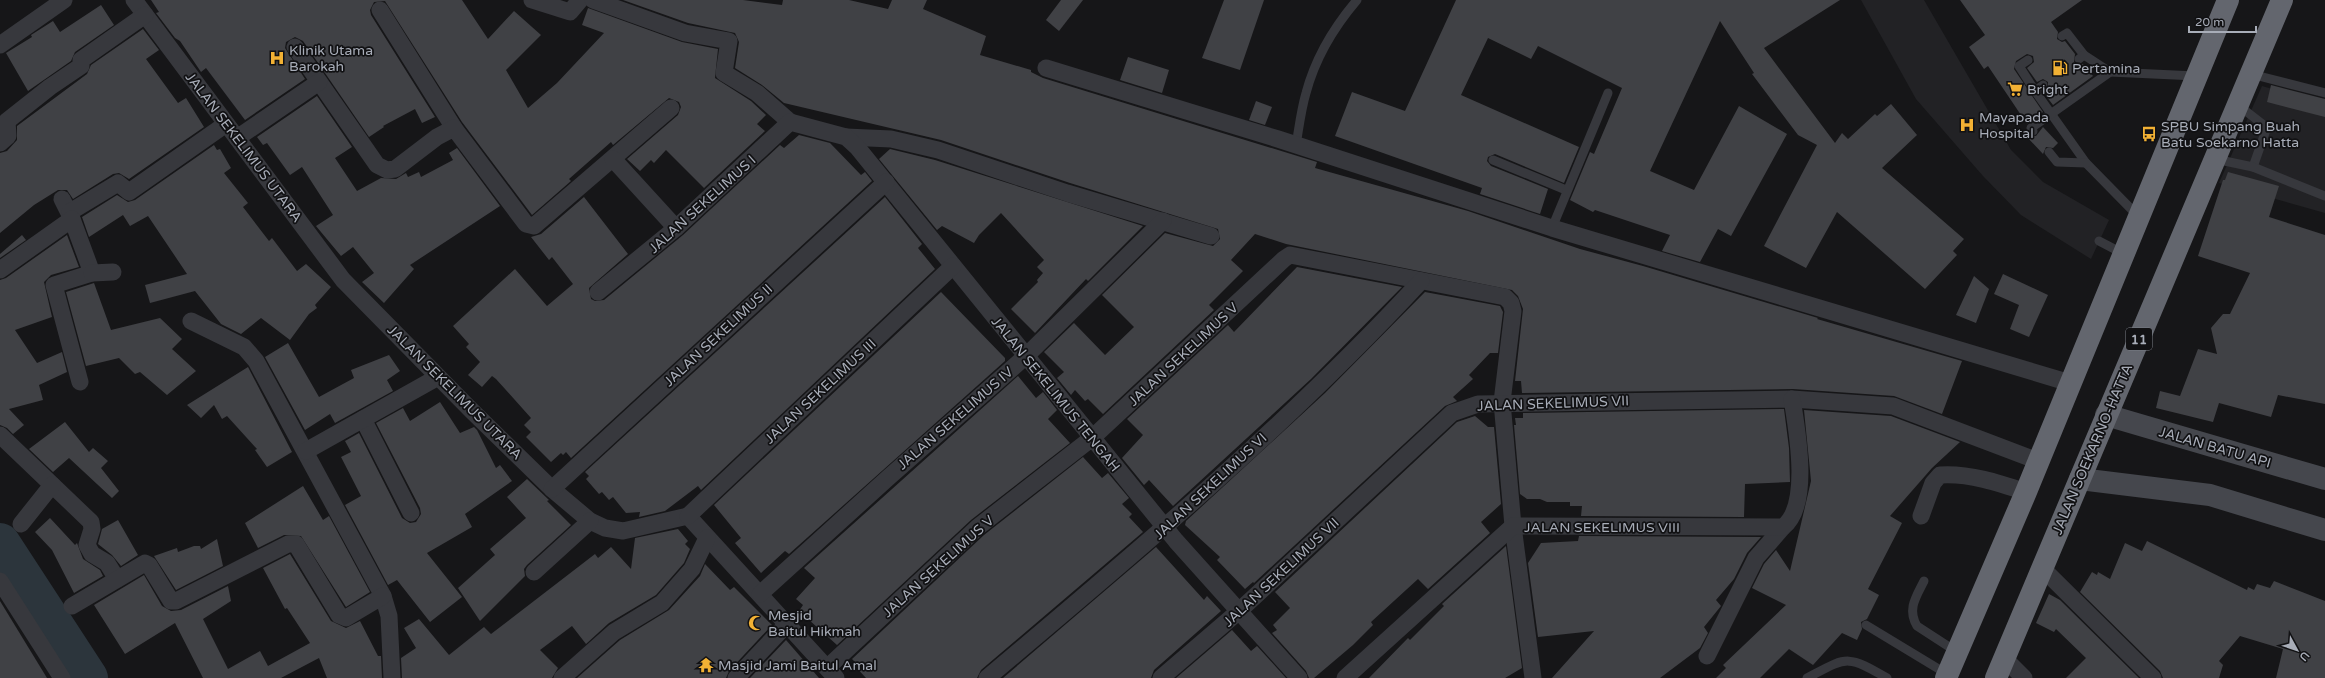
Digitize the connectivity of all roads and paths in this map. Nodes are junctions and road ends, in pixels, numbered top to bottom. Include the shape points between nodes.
1 (64, 0) edge
2 (134, 0) edge
3 (532, 0) edge
4 (580, 0) edge
5 (593, 0) edge
6 (1357, 0) edge
7 (2228, 0) edge
8 (2282, 0) edge
9 (380, 10) dead end
10 (145, 15) junction
11 (2062, 36) dead end
12 (0, 45) edge
13 (295, 47) dead end
14 (2028, 60) dead end
15 (1046, 68) dead end
16 (2110, 72) junction
17 (2251, 74) junction
18 (2196, 76) junction
19 (319, 82) junction
20 (2044, 85) dead end
21 (2035, 91) junction
22 (1608, 93) dead end
23 (2325, 93) edge
24 (2238, 104) junction
25 (671, 108) dead end
26 (2051, 114) junction
27 (798, 123) junction
28 (226, 124) junction
29 (454, 128) junction
30 (2033, 131) dead end
31 (846, 137) junction
32 (237, 138) junction
33 (0, 143) edge
34 (1296, 145) junction
35 (2049, 152) dead end
36 (613, 158) junction
37 (2215, 159) junction
38 (1493, 160) dead end
39 (2086, 163) junction
40 (2253, 167) junction
41 (886, 182) junction
42 (1566, 190) junction
43 (2325, 196) edge
44 (68, 210) junction
45 (2138, 216) junction
46 (1163, 221) junction
47 (676, 228) junction
48 (1552, 228) junction
49 (1211, 236) dead end
50 (2099, 241) dead end
51 (2122, 253) junction
52 (953, 266) junction
53 (0, 270) edge
54 (113, 272) dead end
55 (92, 273) junction
56 (1421, 281) junction
57 (598, 292) dead end
58 (191, 321) dead end
59 (1026, 356) junction
60 (438, 377) junction
61 (80, 382) dead end
62 (2070, 383) junction
63 (1792, 398) junction
64 (1502, 402) junction
65 (2106, 415) junction
66 (363, 420) junction
67 (0, 435) edge
68 (1092, 438) junction
69 (306, 451) junction
70 (2038, 462) junction
71 (2080, 479) junction
72 (2325, 479) edge
73 (52, 485) junction
74 (552, 489) junction
75 (2026, 492) junction
76 (411, 512) dead end
77 (688, 516) junction
78 (1921, 516) dead end
79 (590, 521) junction
80 (21, 524) dead end
81 (1512, 526) junction
82 (1165, 528) junction
83 (1783, 528) junction
84 (2325, 530) edge
85 (707, 538) junction
86 (2042, 568) junction
87 (534, 572) dead end
88 (117, 579) junction
89 (0, 581) edge
90 (1924, 581) dead end
91 (760, 594) junction
92 (383, 596) junction
93 (72, 606) dead end
94 (1239, 612) junction
95 (787, 624) junction
96 (1866, 625) dead end
97 (1957, 652) junction
98 (1707, 656) dead end
99 (2004, 658) junction
100 (832, 672) edge
101 (1947, 676) edge
102 (62, 678) edge
103 (392, 678) edge
104 (562, 678) edge
105 (736, 678) edge
106 (986, 678) edge
107 (1161, 678) edge
108 (1299, 678) edge
109 (1345, 678) edge
110 (1534, 678) edge
111 (1806, 678) edge
112 (1887, 678) edge
113 (1996, 678) edge
114 (2024, 678) edge
115 (2153, 678) edge

1 - 12 street
2 - 10 street, JALAN SEKELIMUS UTARA
3 - 4 street via 570,12
5 - 27 street via 685,33 729,41 724,73 756,92
6 - 34 lane via 1339,22 1323,50 1306,93
7 - 18 highway
8 - 17 highway, JALAN SOEKARNO-HATTA / 11
9 - 29 street
10 - 28 street, JALAN SEKELIMUS UTARA
10 - 33 street via 81,60 81,66 7,122 8,136
11 - 16 lane via 2067,33 2082,57
13 - 19 street
14 - 21 lane via 2019,66
15 - 34 street
16 - 18 lane
16 - 26 lane
17 - 23 lane
17 - 24 highway, JALAN SOEKARNO-HATTA / 11
18 - 45 highway
19 - 29 street via 377,165 387,170 395,169 437,137
19 - 32 street
20 - 21 lane
21 - 26 lane
22 - 42 lane
24 - 37 highway, JALAN SOEKARNO-HATTA / 11
24 - 40 lane via 2265,126 2266,130
25 - 36 street
26 - 30 lane via 2031,128
26 - 39 lane
27 - 31 street, JALAN SEKELIMUS TENGAH
27 - 47 street, JALAN SEKELIMUS I
28 - 32 street, JALAN SEKELIMUS UTARA
28 - 44 street via 129,192 118,183
29 - 36 street via 526,224 534,226
31 - 41 street, JALAN SEKELIMUS TENGAH via 857,146
31 - 46 street via 890,139 938,150
32 - 60 street, JALAN SEKELIMUS UTARA via 344,280
34 - 48 street
35 - 39 lane via 2057,162
36 - 47 street
37 - 40 lane
37 - 65 highway, JALAN SOEKARNO-HATTA / 11
38 - 42 lane
39 - 45 lane
40 - 43 lane
41 - 52 street, JALAN SEKELIMUS TENGAH
41 - 74 street, JALAN SEKELIMUS II
42 - 48 lane
44 - 53 street
44 - 55 street
45 - 51 highway
46 - 49 street
46 - 59 street, JALAN SEKELIMUS IV
47 - 57 street, JALAN SEKELIMUS I
48 - 62 street
50 - 51 lane
51 - 62 highway
52 - 59 street, JALAN SEKELIMUS TENGAH
52 - 77 street, JALAN SEKELIMUS III
54 - 55 street
55 - 61 street via 54,285
56 - 64 street, JALAN SEKELIMUS V via 1505,297 1511,303 1513,311
56 - 68 street, JALAN SEKELIMUS V via 1290,255
56 - 82 street, JALAN SEKELIMUS VI via 1363,343
58 - 69 street via 244,347 256,361
59 - 68 street, JALAN SEKELIMUS TENGAH
59 - 91 street, JALAN SEKELIMUS IV
60 - 66 street
60 - 74 street, JALAN SEKELIMUS UTARA
62 - 70 highway
63 - 64 street, JALAN SEKELIMUS VII
63 - 70 street, JALAN SEKELIMUS VII via 1893,406
63 - 83 street via 1801,459 1797,508
64 - 81 street
64 - 94 street, JALAN SEKELIMUS VII via 1478,404 1452,413
65 - 71 highway, JALAN SOEKARNO-HATTA / 11
65 - 72 street, JALAN BATU API
66 - 69 street
66 - 76 street
67 - 73 street
68 - 82 street, JALAN SEKELIMUS TENGAH
68 - 100 street, JALAN SEKELIMUS V via 978,528
69 - 92 street
70 - 75 highway
71 - 84 street via 2210,495
71 - 86 highway, JALAN SOEKARNO-HATTA / 11
73 - 80 street
73 - 88 street via 91,522 92,529 87,545 92,554 107,563
74 - 79 street, JALAN SEKELIMUS UTARA
75 - 78 street via 1995,482 1951,474 1940,475 1933,483
75 - 97 highway
77 - 79 street, JALAN SEKELIMUS UTARA via 623,531 605,528
77 - 85 street
79 - 87 street
81 - 83 street, JALAN SEKELIMUS VIII
81 - 109 street, JALAN SEKELIMUS VIII
81 - 110 street
82 - 94 street, JALAN SEKELIMUS TENGAH
82 - 106 street, JALAN SEKELIMUS VI
83 - 98 street via 1756,558
85 - 91 street
85 - 104 street via 692,569 662,603 614,632
86 - 99 highway, JALAN SOEKARNO-HATTA / 11
86 - 115 street
88 - 92 street via 147,563 170,601 176,600 288,544 296,544 340,615 346,618
88 - 93 street
89 - 102 street
90 - 97 lane via 1912,605 1913,620 1917,626
91 - 95 street
92 - 103 street via 389,616
94 - 107 street, JALAN SEKELIMUS VII
94 - 108 street, JALAN SEKELIMUS TENGAH
95 - 100 street
95 - 105 street
96 - 101 lane
97 - 101 highway
99 - 113 highway, JALAN SOEKARNO-HATTA / 11
99 - 114 street
111 - 112 lane via 1842,660 1853,660

